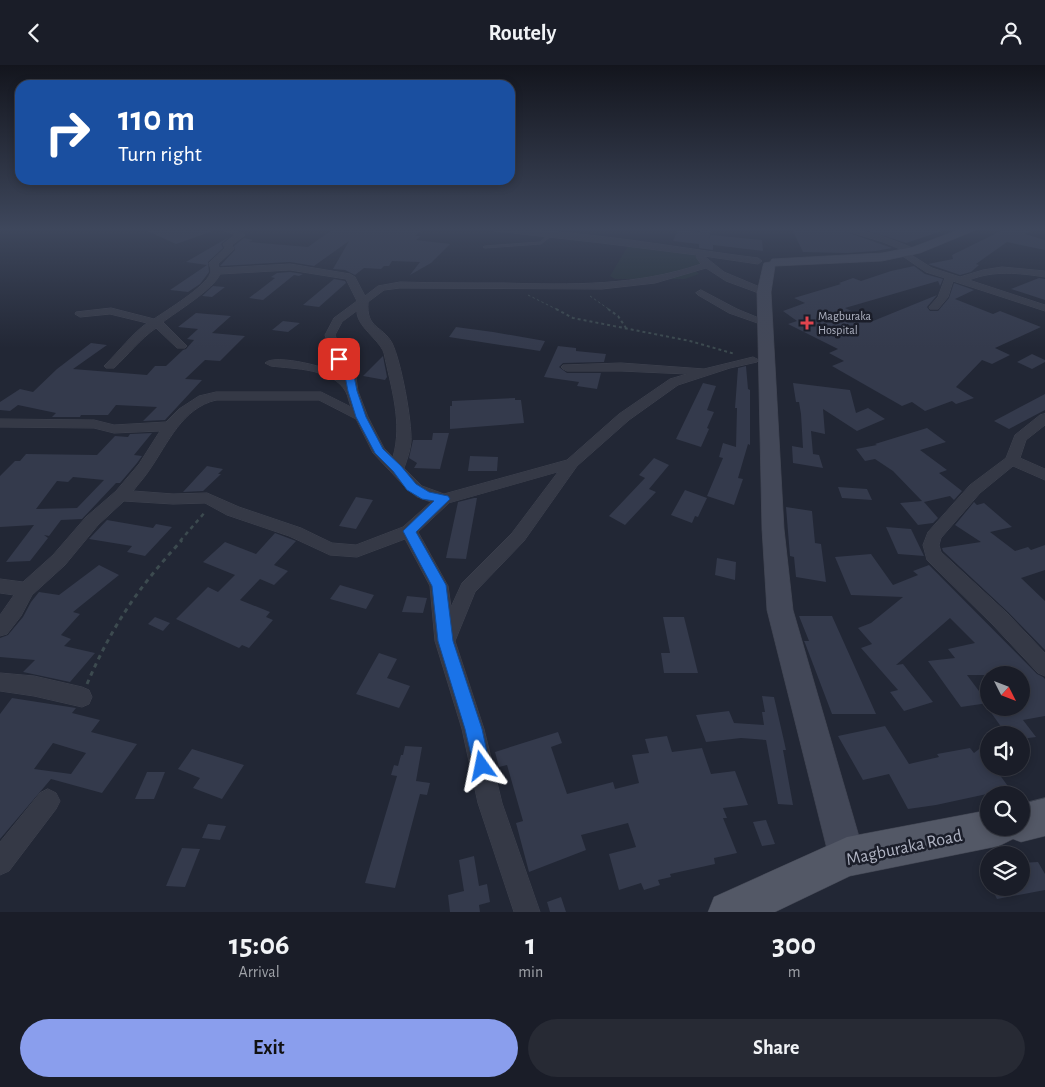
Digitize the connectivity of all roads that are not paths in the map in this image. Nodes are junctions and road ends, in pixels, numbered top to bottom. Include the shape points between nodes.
1 (257, 269) edge
2 (293, 269) edge
3 (697, 269) edge
4 (713, 269) edge
5 (766, 269) edge
6 (927, 269) edge
7 (216, 271) joint
8 (1045, 274) edge
9 (950, 277) junction
10 (961, 279) junction
11 (764, 292) junction
12 (701, 293) dead end
13 (363, 302) junction
14 (934, 307) dead end
15 (1045, 308) edge
16 (80, 314) dead end
17 (156, 323) junction
18 (766, 323) junction
19 (181, 346) dead end
20 (753, 360) road end
21 (270, 363) dead end
22 (110, 366) dead end
23 (567, 367) dead end
24 (671, 375) junction
25 (352, 391) junction
26 (361, 417) junction
27 (1045, 418) edge
28 (0, 423) edge
29 (170, 426) junction
30 (1012, 460) junction
31 (572, 463) junction
32 (397, 469) junction
33 (1045, 475) edge
34 (121, 495) junction
35 (444, 499) junction
36 (409, 531) junction
37 (0, 586) edge
38 (26, 590) junction
39 (0, 628) edge
40 (446, 641) junction
41 (1045, 667) edge
42 (0, 683) edge
43 (82, 697) road end
44 (48, 801) dead end
45 (1045, 817) edge
46 (1030, 821) edge
47 (980, 831) edge
48 (847, 857) junction
49 (0, 862) edge
50 (527, 912) edge
51 (729, 912) edge

1 - 7 street
2 - 13 street via 350,277
3 - 13 street via 654,281 579,287 400,285 381,288
4 - 11 street
5 - 11 street
6 - 9 street
7 - 17 street via 214,277 193,296
8 - 10 street via 996,269
9 - 10 street
9 - 14 street via 944,295
10 - 15 street
11 - 18 street
12 - 18 street via 733,311
13 - 25 street via 338,320 330,335 339,359 348,371
13 - 32 street via 362,315 386,343 394,369 404,420 404,444
16 - 17 street via 111,311
17 - 19 street
17 - 22 street via 141,333
18 - 48 street via 773,529 780,610
20 - 24 street
21 - 25 street via 327,372 347,382
23 - 24 street
24 - 31 street
25 - 26 street
26 - 29 street via 321,396 216,396 203,399
26 - 32 street via 378,451
27 - 30 street via 1020,438
28 - 29 street via 73,423 114,429
29 - 34 street via 144,467
30 - 33 street
30 - 41 street via 975,489 934,536 931,545 933,555
31 - 35 street
31 - 40 street via 518,537 468,588
32 - 35 street via 412,487 426,496
34 - 36 street via 207,499 295,532 330,549 357,551
34 - 38 street
35 - 36 street
36 - 40 street via 439,585
37 - 38 street
38 - 39 street via 15,611
40 - 50 street via 473,729 490,803
42 - 43 street via 34,686
44 - 49 street
45 - 46 main road
47 - 48 main road, Magburaka Road
48 - 51 main road, Magburaka Road

